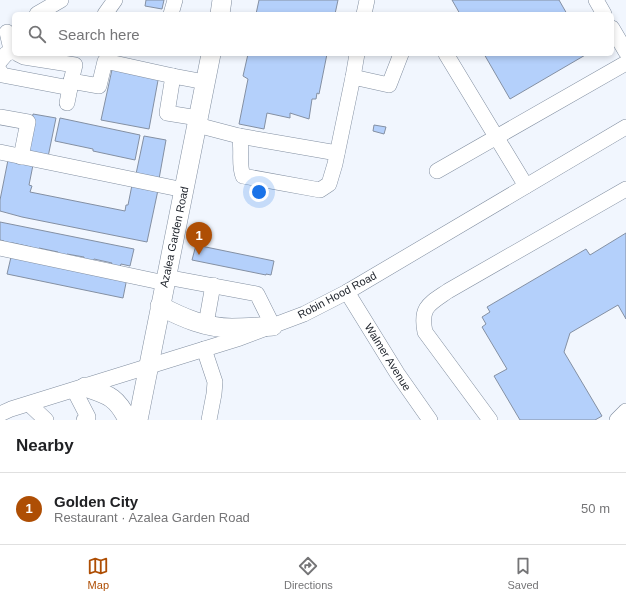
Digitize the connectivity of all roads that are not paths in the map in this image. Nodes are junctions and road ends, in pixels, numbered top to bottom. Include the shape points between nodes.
1 (115, 0) edge
2 (175, 0) edge
3 (222, 0) edge
4 (367, 0) edge
5 (596, 0) edge
6 (54, 2) edge
7 (40, 12) edge
8 (106, 12) edge
9 (172, 12) edge
10 (220, 12) edge
11 (364, 12) edge
12 (603, 12) edge
13 (614, 31) edge
14 (7, 32) edge
15 (12, 48) edge
16 (626, 52) edge
17 (12, 53) edge
18 (22, 56) edge
19 (211, 56) edge
20 (357, 56) edge
21 (399, 56) edge
22 (447, 56) edge
23 (0, 61) edge
24 (626, 63) edge
25 (0, 71) edge
26 (173, 76) junction
27 (353, 76) junction
28 (206, 82) junction
29 (71, 85) junction
30 (67, 103) dead end
31 (0, 117) edge
32 (198, 122) junction
33 (624, 131) edge
34 (239, 136) junction
35 (497, 138) junction
36 (0, 152) edge
37 (337, 153) junction
38 (21, 157) junction
39 (437, 171) dead end
40 (526, 186) junction
41 (626, 189) edge
42 (184, 190) junction
43 (0, 248) edge
44 (166, 280) junction
45 (213, 286) junction
46 (347, 292) junction
47 (160, 306) junction
48 (206, 324) junction
49 (273, 326) junction
50 (204, 349) junction
51 (148, 367) junction
52 (79, 388) junction
53 (29, 404) junction
54 (626, 411) edge
55 (0, 414) edge
56 (46, 420) edge
57 (84, 420) edge
58 (128, 420) edge
59 (138, 420) edge
60 (209, 420) edge
61 (430, 420) edge
62 (490, 420) edge
63 (617, 420) edge

1 - 8 street
2 - 9 street
3 - 10 main road
4 - 11 street
5 - 12 street
6 - 7 street
13 - 16 street
14 - 15 street
17 - 23 street via 6,54
18 - 29 street via 74,65
19 - 28 main road, Azalea Garden Road
20 - 27 street
21 - 27 street via 389,85
22 - 35 street
24 - 35 street
25 - 29 street via 2,75
26 - 28 street
26 - 29 street via 104,61 99,86
26 - 32 street via 167,113
27 - 37 street
28 - 32 main road, Azalea Garden Road
29 - 30 street
31 - 38 street via 28,122
32 - 34 street
32 - 42 main road, Azalea Garden Road
33 - 40 street, Robin Hood Road
34 - 37 street
34 - 37 street via 240,170 243,176 320,190 329,184
35 - 39 street
35 - 40 street
36 - 38 street
38 - 42 street
40 - 46 street, Robin Hood Road
41 - 62 street via 448,291 427,306 422,320 425,332
42 - 44 main road, Azalea Garden Road
43 - 44 street
44 - 45 street
44 - 47 main road, Azalea Garden Road
45 - 48 street
45 - 49 street via 257,294
46 - 49 street, Robin Hood Road via 304,314
46 - 61 street, Walmer Avenue via 397,373
47 - 48 main road via 180,316
47 - 51 main road, Azalea Garden Road
48 - 49 main road via 231,328
49 - 50 street, Robin Hood Road
50 - 51 street, Robin Hood Road
50 - 60 street via 215,382
51 - 52 street, Robin Hood Road
51 - 59 main road, Azalea Garden Road
52 - 53 street, Robin Hood Road
52 - 57 street via 88,417
52 - 58 main road via 111,396 122,408
53 - 55 street, Robin Hood Road
53 - 56 street
54 - 63 street

